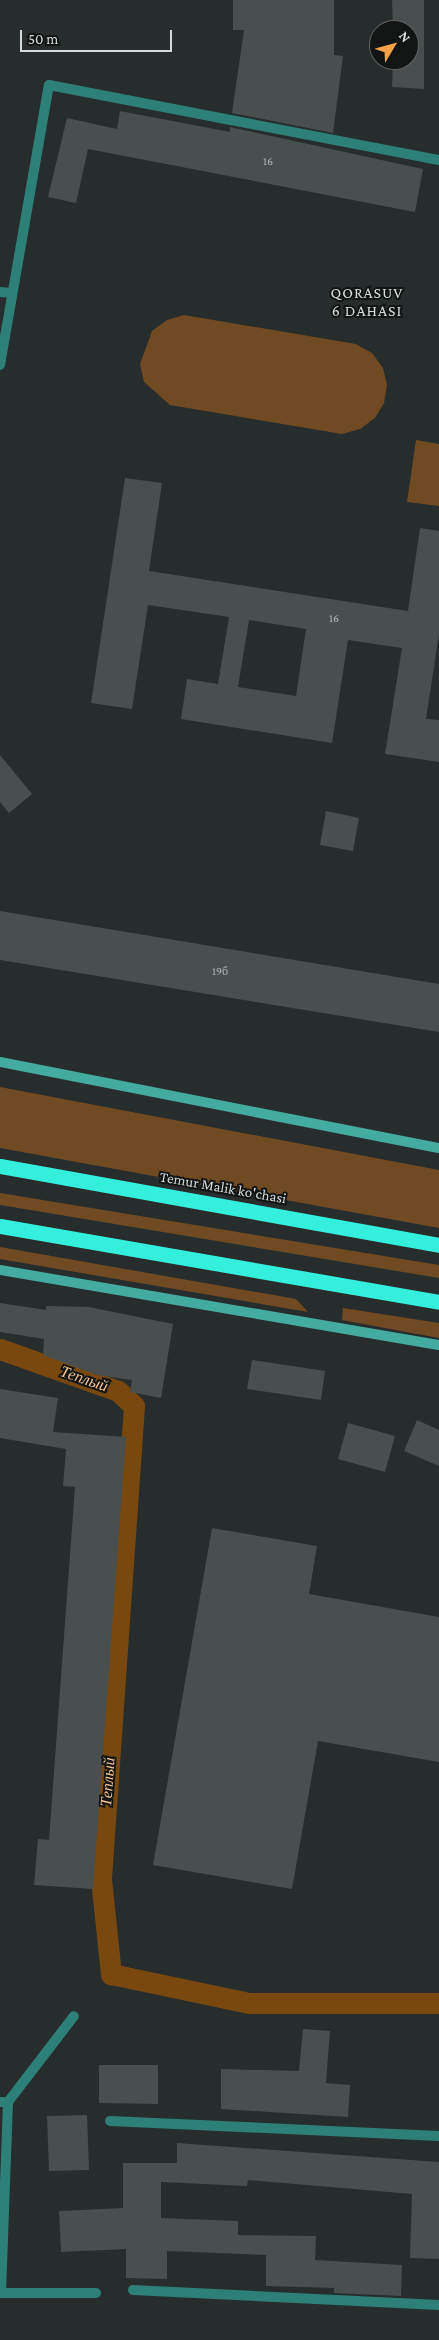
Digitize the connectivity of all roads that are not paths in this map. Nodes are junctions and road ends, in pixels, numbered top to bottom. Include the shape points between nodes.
1 (439, 160) edge
2 (0, 292) edge
3 (12, 294) junction
4 (0, 365) edge
5 (0, 1062) edge
6 (439, 1148) edge
7 (0, 1166) edge
8 (0, 1226) edge
9 (439, 1245) edge
10 (0, 1270) edge
11 (439, 1302) edge
12 (439, 1345) edge
13 (74, 2016) dead end
14 (4, 2102) edge
15 (110, 2120) dead end
16 (439, 2136) edge
17 (2, 2146) edge
18 (133, 2290) dead end
19 (96, 2293) dead end
20 (439, 2305) edge

1 - 3 street via 49,85
2 - 3 street
3 - 4 street
5 - 6 street
7 - 9 highway, Temur Malik ko'chasi
8 - 11 highway
10 - 12 street
13 - 14 street
14 - 17 street
15 - 16 street
17 - 19 street via 1,2293
18 - 20 street

